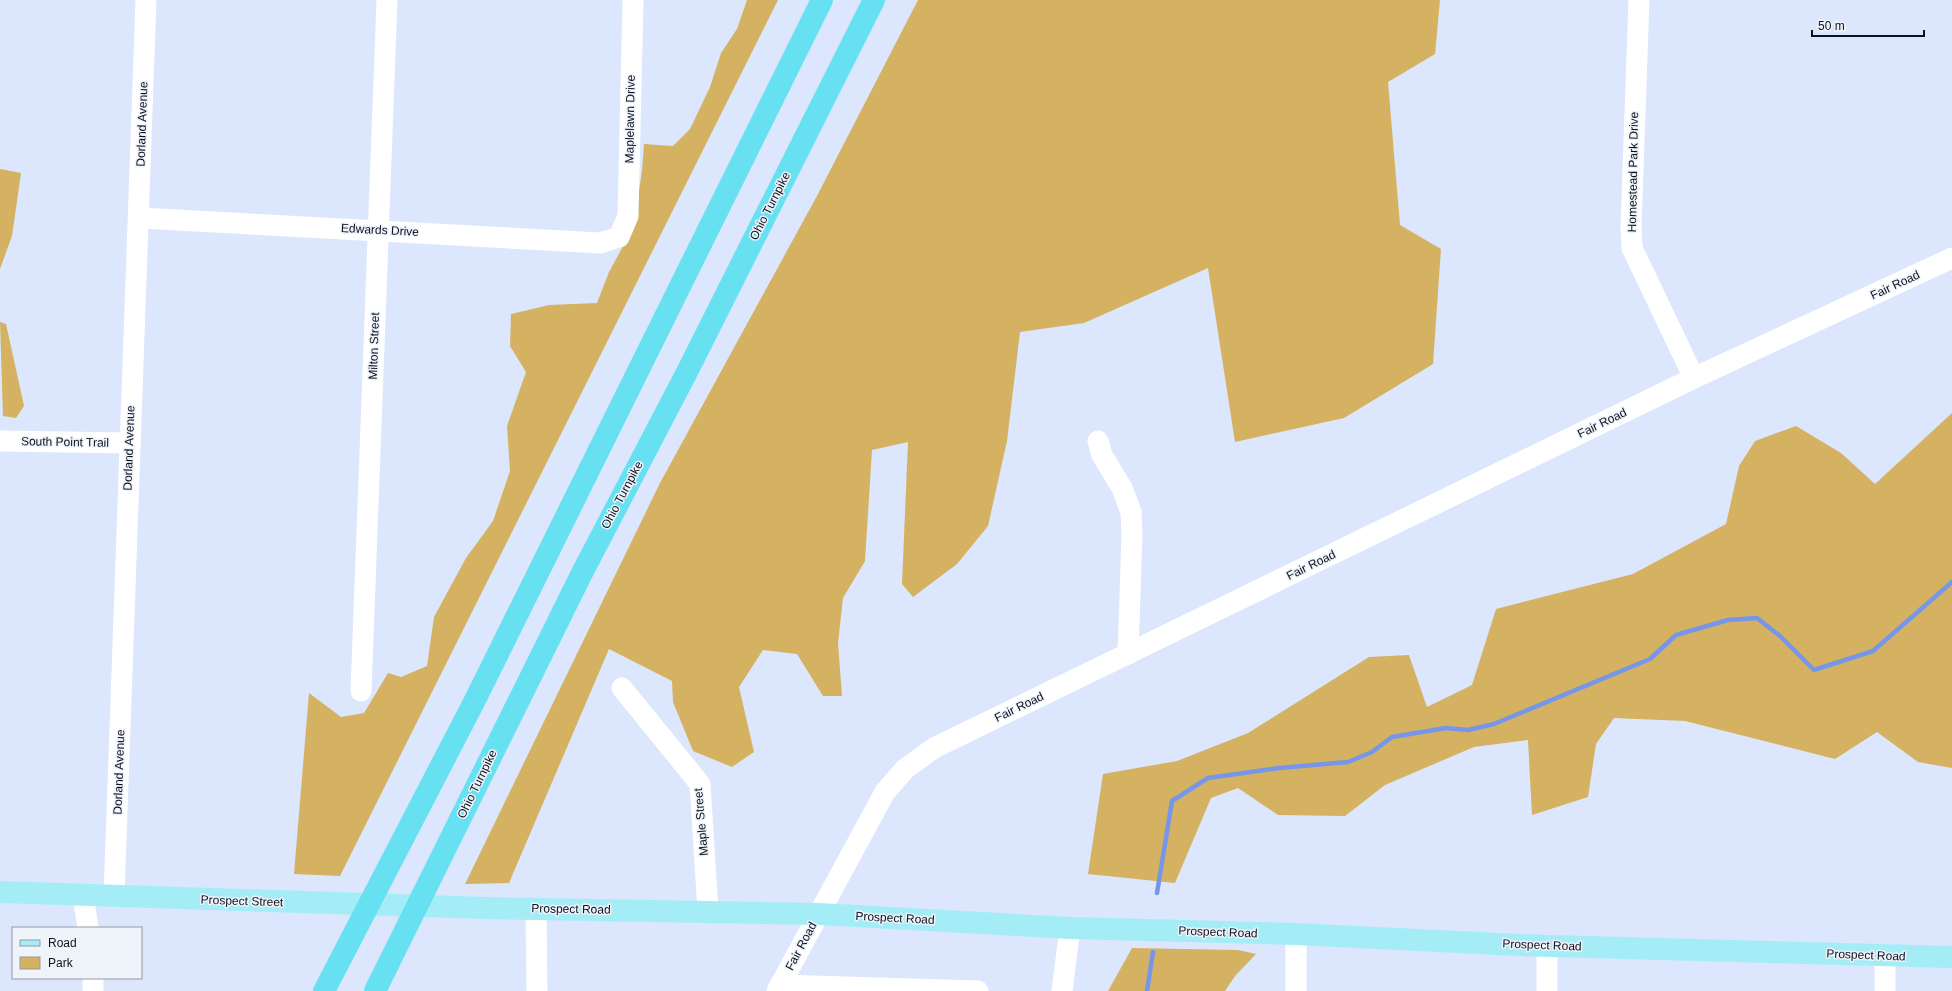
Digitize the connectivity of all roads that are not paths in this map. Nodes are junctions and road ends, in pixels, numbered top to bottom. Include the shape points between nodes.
1 (146, 0) edge
2 (387, 0) edge
3 (633, 0) edge
4 (822, 0) edge
5 (874, 0) edge
6 (1639, 0) edge
7 (140, 218) junction
8 (378, 230) junction
9 (619, 237) joint
10 (1952, 258) edge
11 (1694, 378) junction
12 (0, 441) edge
13 (1098, 441) dead end
14 (129, 443) junction
15 (1128, 654) junction
16 (622, 688) dead end
17 (361, 691) dead end
18 (0, 892) edge
19 (83, 895) junction
20 (114, 896) junction
21 (485, 908) joint
22 (536, 909) junction
23 (708, 911) junction
24 (819, 914) junction
25 (88, 927) edge
26 (1070, 928) junction
27 (1296, 934) junction
28 (1547, 945) junction
29 (1885, 955) junction
30 (1952, 957) edge
31 (92, 979) edge
32 (778, 988) edge
33 (94, 991) edge
34 (324, 991) edge
35 (374, 991) edge
36 (537, 991) edge
37 (978, 991) edge
38 (1062, 991) edge
39 (1296, 991) edge
40 (1547, 991) edge
41 (1885, 991) edge

1 - 7 street, Dorland Avenue
2 - 8 street, Milton Street
3 - 9 street, Maplelawn Drive via 628,216
4 - 34 highway via 474,702
5 - 35 highway, Ohio Turnpike via 687,372 582,573
6 - 11 street, Homestead Park Drive via 1632,248
7 - 8 street, Edwards Drive
7 - 14 street, Dorland Avenue
8 - 9 street, Edwards Drive via 600,243
8 - 17 street, Milton Street
10 - 11 street, Fair Road
11 - 15 street, Fair Road
12 - 14 street, South Point Trail
13 - 15 street via 1102,455 1122,488 1131,512
14 - 20 street, Dorland Avenue
15 - 24 street, Fair Road via 934,748 905,769 885,792
16 - 23 street, Maple Street via 700,784
18 - 19 main road, Prospect Street
19 - 20 main road, Prospect Street
19 - 25 street
20 - 21 main road, Prospect Street
21 - 22 main road, Prospect Road
22 - 23 main road, Prospect Road
22 - 36 street
23 - 24 main road, Prospect Road
24 - 26 main road, Prospect Road
24 - 32 street, Fair Road
26 - 27 main road, Prospect Road
26 - 38 street
27 - 28 main road, Prospect Road
27 - 39 street
28 - 29 main road, Prospect Road
28 - 40 street
29 - 30 main road, Prospect Road
29 - 41 street
31 - 33 street
32 - 37 street

